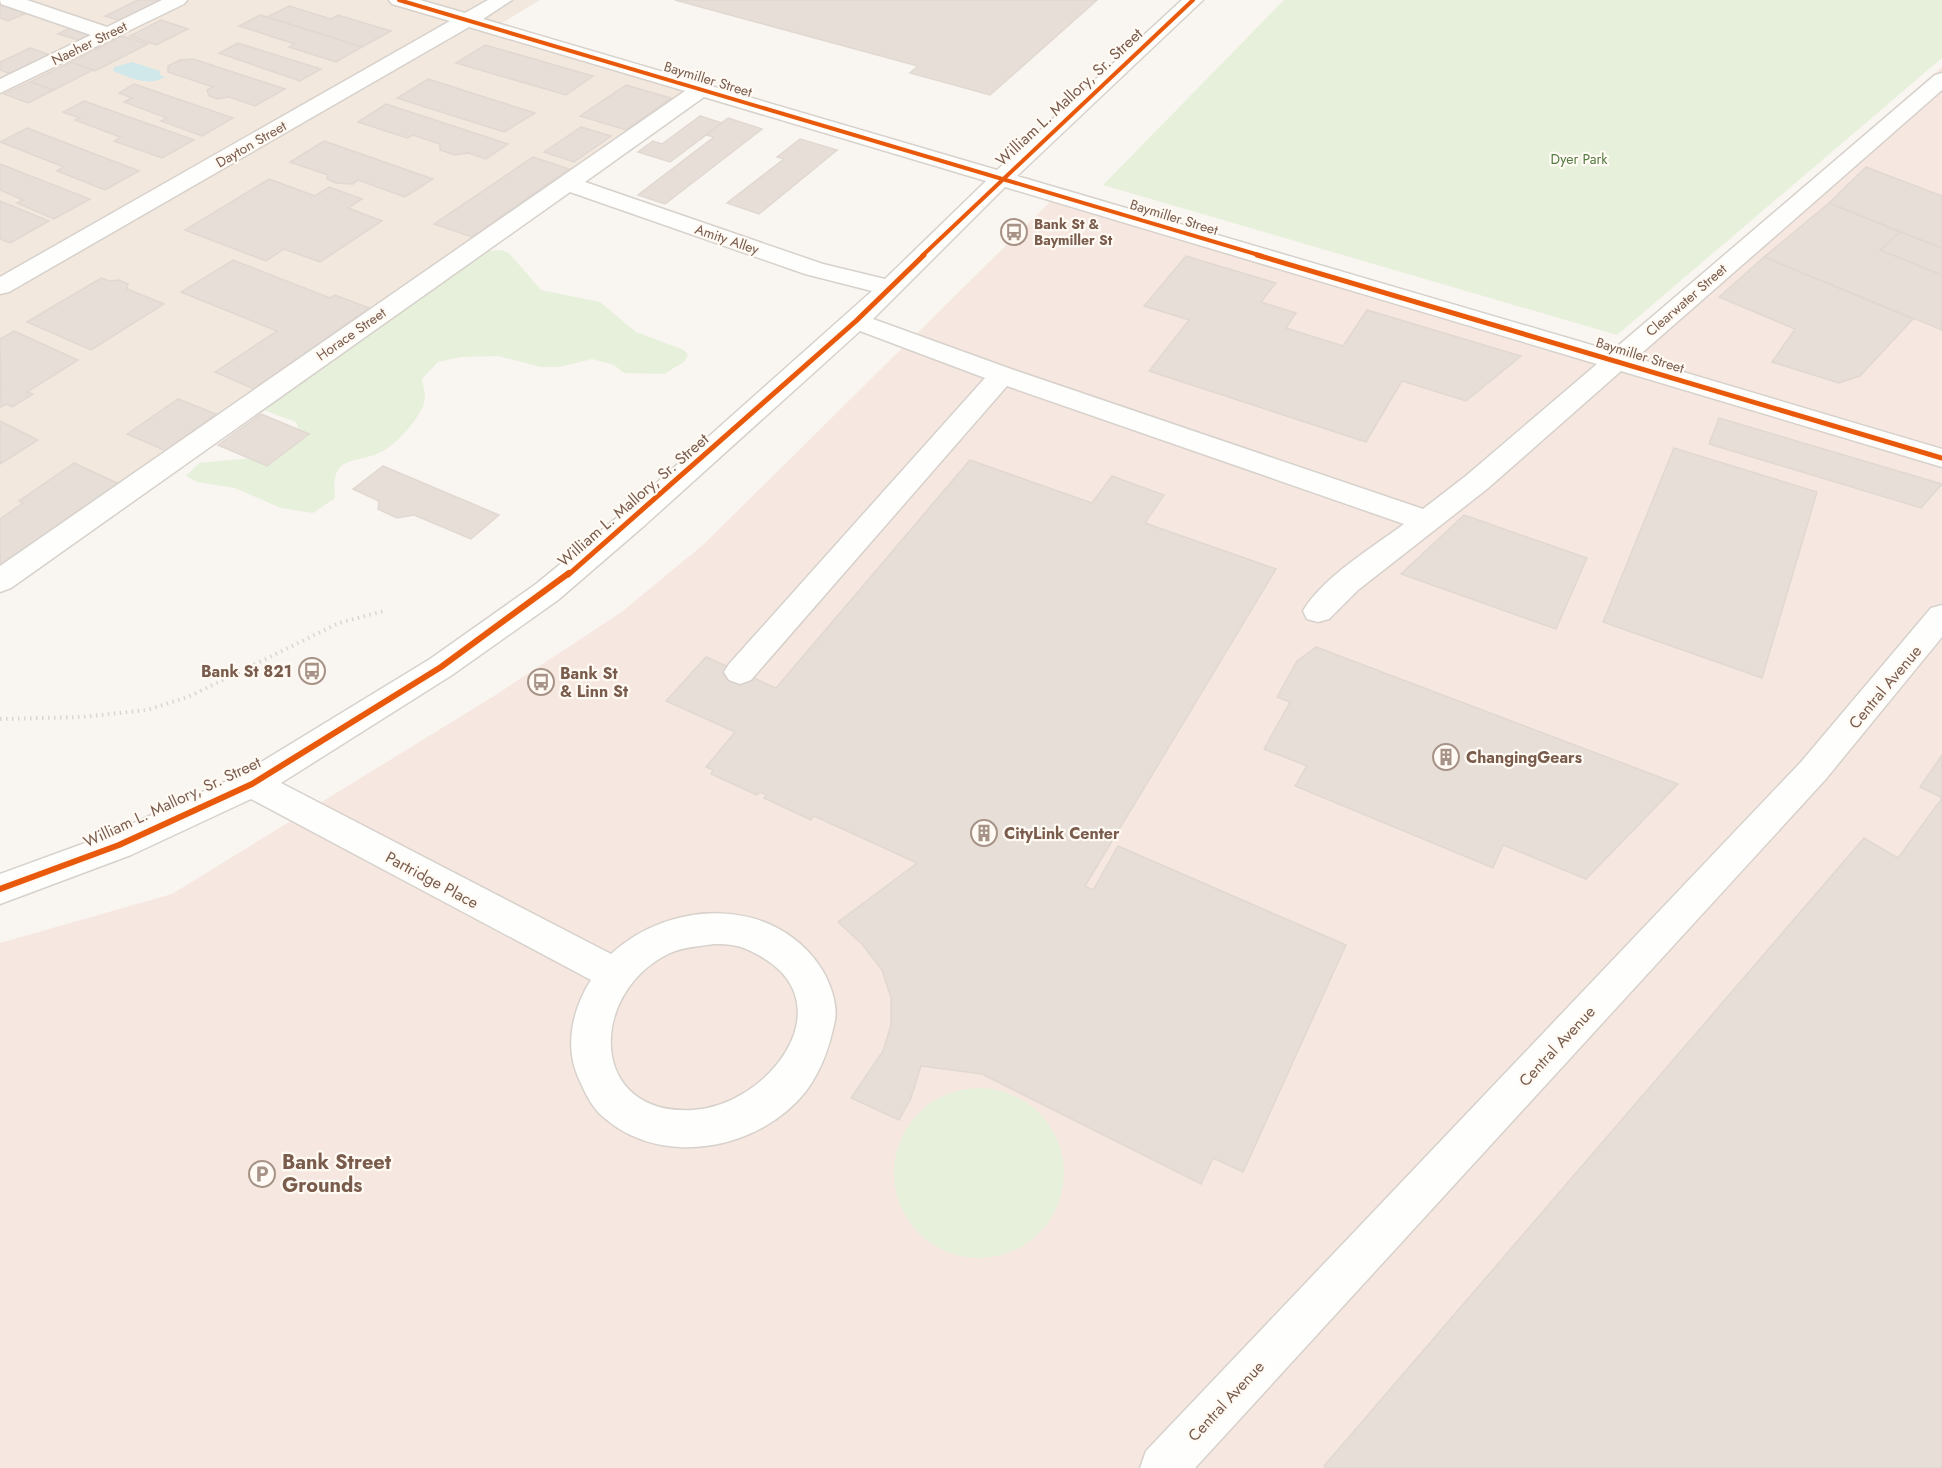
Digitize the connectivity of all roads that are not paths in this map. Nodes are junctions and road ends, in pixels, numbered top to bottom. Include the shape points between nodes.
1 (8, 0) edge
2 (177, 0) edge
3 (399, 0) edge
4 (502, 0) edge
5 (1193, 0) edge
6 (468, 20) junction
7 (109, 33) junction
8 (1942, 79) edge
9 (0, 87) edge
10 (702, 89) junction
11 (1002, 178) junction
12 (566, 183) junction
13 (0, 287) edge
14 (890, 288) junction
15 (856, 321) junction
16 (1616, 361) junction
17 (1002, 375) junction
18 (1942, 458) edge
19 (1427, 521) junction
20 (0, 581) edge
21 (1318, 611) dead end
22 (1942, 616) edge
23 (740, 672) dead end
24 (252, 784) junction
25 (0, 889) edge
26 (614, 975) junction
27 (1163, 1468) edge

1 - 7 street
2 - 7 street, Naeher Street
3 - 6 street, Baymiller Street
4 - 6 street, Dayton Street
5 - 11 street, William L. Mallory, Sr. Street
6 - 10 street, Baymiller Street
6 - 13 street, Dayton Street
7 - 9 street, Naeher Street
8 - 16 street, Clearwater Street
10 - 11 street, Baymiller Street
10 - 12 street, Horace Street
11 - 14 street, William L. Mallory, Sr. Street
11 - 16 street, Baymiller Street
12 - 14 street, Amity Alley via 814,269
12 - 20 street, Horace Street
14 - 15 street, William L. Mallory, Sr. Street
15 - 17 street
15 - 24 street, William L. Mallory, Sr. Street via 548,592 441,667
16 - 18 street, Baymiller Street
16 - 19 street, Clearwater Street
17 - 19 street
17 - 23 street
19 - 21 street, Clearwater Street
22 - 27 street, Central Avenue via 1813,771
24 - 25 street, William L. Mallory, Sr. Street via 119,845
24 - 26 street, Partridge Place
26 - 26 street via 597,1000 589,1029 590,1057 600,1084 620,1107 646,1123 678,1130 712,1128 745,1118 774,1100 812,1048 817,1019 813,991 801,967 781,947 756,934 726,928 696,929 665,938 638,953

